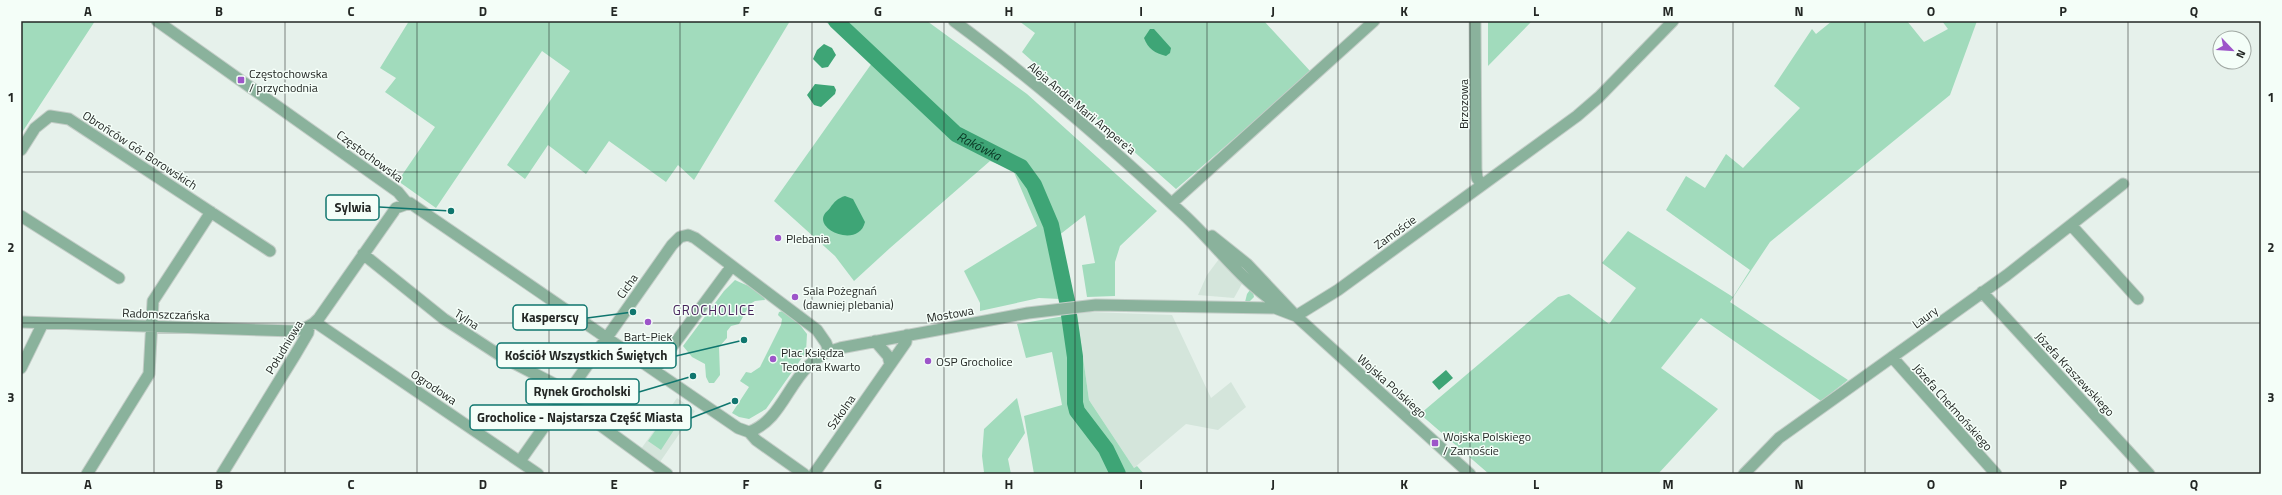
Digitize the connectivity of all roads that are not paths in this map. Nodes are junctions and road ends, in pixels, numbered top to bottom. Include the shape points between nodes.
1 (157, 21) edge
2 (954, 21) edge
3 (1374, 21) edge
4 (1475, 21) edge
5 (1673, 21) edge
6 (21, 150) edge
7 (2123, 184) dead end
8 (1482, 185) junction
9 (407, 203) junction
10 (1172, 203) junction
11 (211, 212) junction
12 (21, 216) edge
13 (1189, 219) junction
14 (2071, 225) junction
15 (270, 251) dead end
16 (363, 254) junction
17 (731, 267) junction
18 (119, 278) dead end
19 (1258, 288) junction
20 (1982, 292) junction
21 (2138, 299) dead end
22 (1250, 307) junction
23 (1296, 316) junction
24 (21, 322) edge
25 (43, 323) junction
26 (312, 324) junction
27 (152, 326) junction
28 (907, 335) junction
29 (606, 337) junction
30 (875, 341) junction
31 (828, 351) junction
32 (1892, 357) junction
33 (890, 364) junction
34 (21, 368) edge
35 (655, 370) junction
36 (565, 394) junction
37 (749, 432) junction
38 (520, 461) junction
39 (87, 474) edge
40 (222, 474) edge
41 (538, 474) edge
42 (667, 474) edge
43 (804, 474) edge
44 (814, 474) edge
45 (1470, 474) edge
46 (1744, 474) edge
47 (1996, 474) edge
48 (2149, 474) edge

1 - 9 street, Częstochowska via 398,192
2 - 10 street, Aleja Andre Marii Ampere'a via 1074,117
3 - 10 street
4 - 8 street, Brzozowa via 1476,169 1477,178
5 - 8 street, Zamoście via 1599,97
6 - 11 street, Obrońców Gór Borowskich via 35,128 50,116 68,119
7 - 14 street, Laury
8 - 23 street, Zamoście via 1338,290
9 - 16 street, Południowa via 396,208
9 - 29 street, Częstochowska via 417,206
10 - 13 street, Aleja Andre Marii Ampere'a
11 - 15 street, Obrońców Gór Borowskich
11 - 27 street via 153,301
12 - 18 street
13 - 19 street, Aleja Andre Marii Ampere'a
13 - 23 street, Aleja Andre Marii Ampere'a via 1247,264
14 - 20 street, Laury
14 - 21 street
16 - 26 street, Południowa
16 - 36 street, Tylna via 444,319
17 - 29 street, Cicha via 695,238 688,235 680,238 672,245
17 - 31 street via 817,330
17 - 35 street
19 - 22 street via 1257,300
19 - 23 street, Aleja Andre Marii Ampere'a via 1273,302
20 - 32 street, Laury
20 - 48 street, Józefa Kraszewskiego
22 - 23 street via 1276,308
22 - 28 street, Mostowa via 1113,304 1076,307
23 - 45 street, Wojska Polskiego
24 - 25 street, Radomszczańska
25 - 27 street, Radomszczańska
25 - 34 street
26 - 27 street, Radomszczańska via 294,331
26 - 38 street, Ogrodowa
26 - 40 street, Południowa
27 - 39 street via 149,374
28 - 30 street, Mostowa
28 - 33 street, Szkolna via 906,342
29 - 35 street, Częstochowska
29 - 36 street, Cicha
30 - 31 street, Mostowa
30 - 33 street via 888,356
31 - 37 street via 809,364 770,417 757,429
32 - 46 street, Laury via 1779,438
32 - 47 street, Józefa Chełmońskiego
33 - 44 street, Szkolna
35 - 37 street, Częstochowska via 738,428
36 - 38 street, Cicha
36 - 42 street, Tylna
37 - 43 street, Częstochowska via 756,440
38 - 41 street, Ogrodowa

